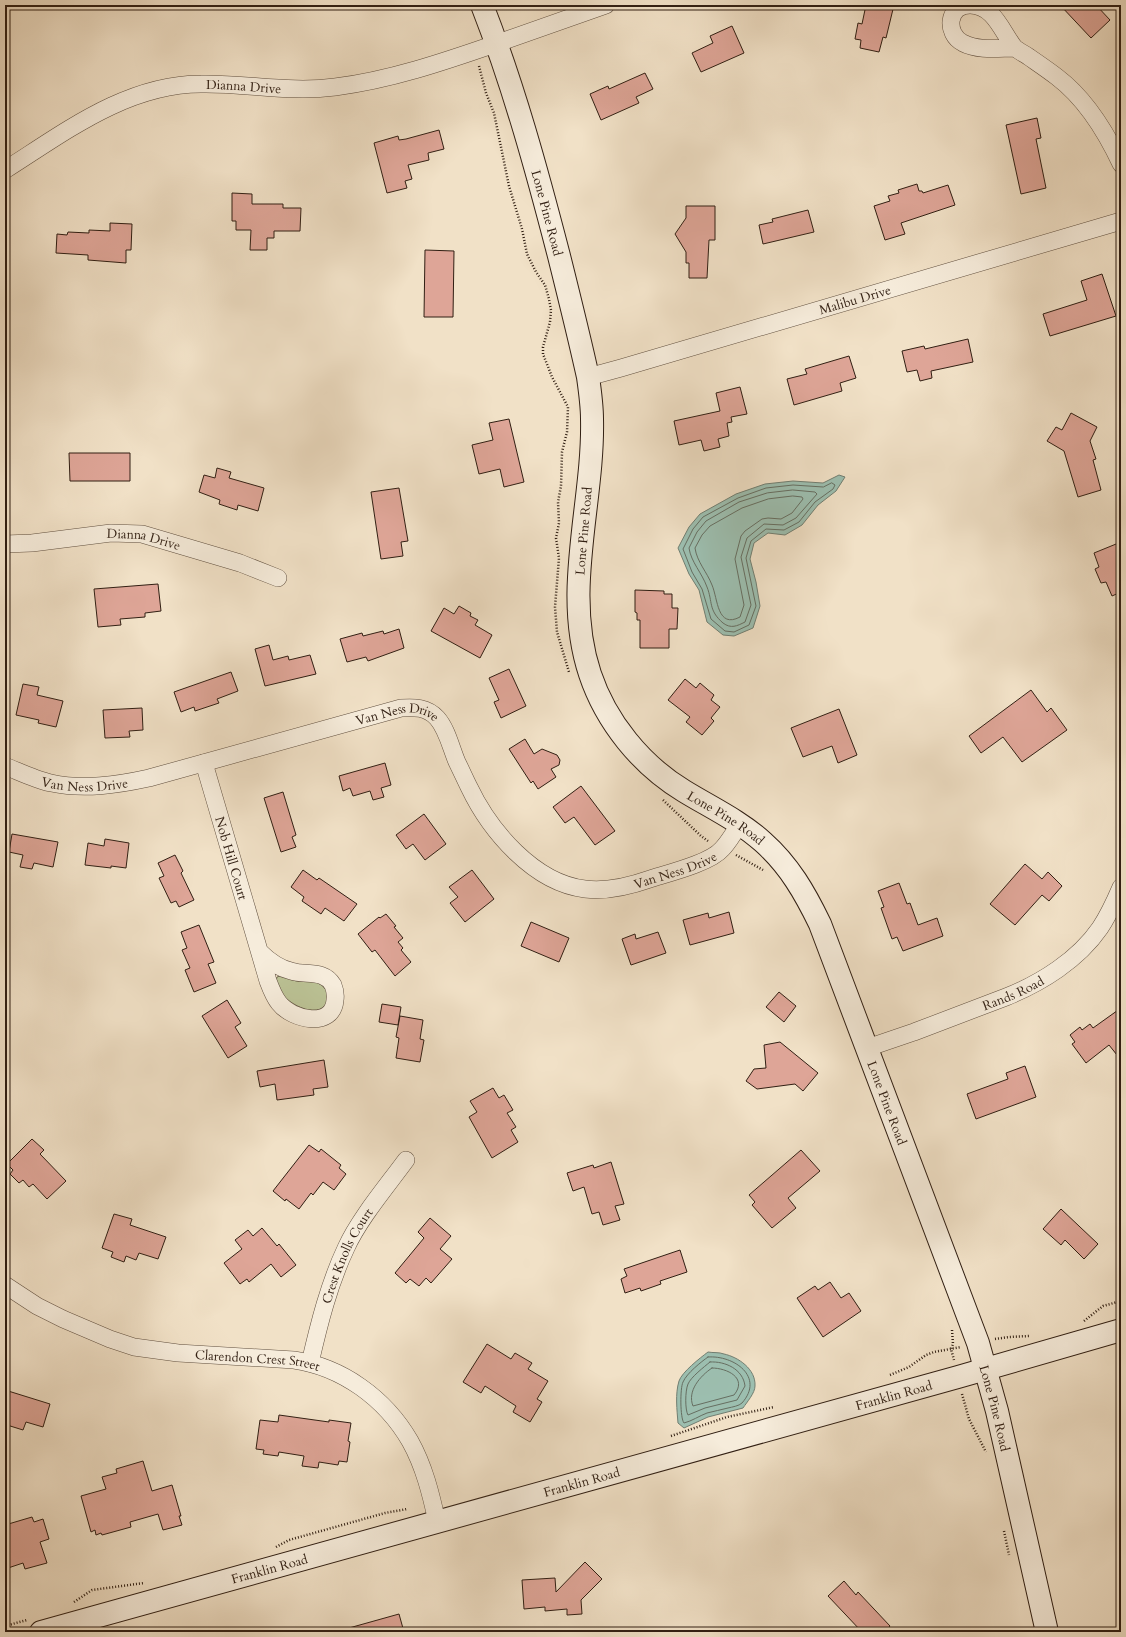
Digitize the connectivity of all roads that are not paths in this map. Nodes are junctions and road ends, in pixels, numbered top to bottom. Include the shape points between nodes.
1 (482, 5) edge
2 (606, 5) edge
3 (497, 44) junction
4 (1015, 48) dead end
5 (1121, 164) edge
6 (5, 170) edge
7 (1121, 221) edge
8 (588, 377) junction
9 (5, 544) edge
10 (278, 578) dead end
11 (204, 763) junction
12 (5, 766) edge
13 (740, 824) junction
14 (1121, 887) edge
15 (260, 952) junction
16 (867, 1048) junction
17 (406, 1160) dead end
18 (5, 1285) edge
19 (1121, 1330) edge
20 (310, 1362) junction
21 (986, 1370) junction
22 (437, 1522) junction
23 (75, 1619) edge
24 (38, 1625) edge
25 (1047, 1632) edge

1 - 3 street, Lone Pine Road
2 - 3 street
3 - 6 street, Dianna Drive via 398,74 335,87 263,88 201,84 159,88 118,103
3 - 8 street, Lone Pine Road via 521,115 549,217
4 - 5 street via 1076,93 1102,129
7 - 8 street, Malibu Drive
8 - 13 street, Lone Pine Road via 592,439 578,613 590,675 612,720 643,759 683,790
9 - 10 street, Dianna Drive via 111,533 142,534 240,563
11 - 12 street, Van Ness Drive via 133,782 86,786 49,782
11 - 13 street, Van Ness Drive via 401,708 415,707 427,710 437,719 470,789 502,837 540,872 571,887 586,890 627,886 706,859 722,849
11 - 15 street, Nob Hill Court
13 - 16 street, Lone Pine Road via 788,867 803,890 820,924
14 - 16 street, Rands Road via 1100,928 1092,938 1050,974 1012,995
15 - 15 street, Nob Hill Court via 268,981 280,1004 298,1017 308,1019 324,1017 330,1012 336,993 328,978 281,968
16 - 21 street, Lone Pine Road via 947,1258
17 - 20 street, Crest Knolls Court via 346,1247 321,1317
18 - 20 street, Clarendon Crest Street via 56,1316 134,1347 178,1353
19 - 21 street, Franklin Road
20 - 22 street, Clarendon Crest Street via 338,1372 358,1385 382,1405 397,1423 410,1440 420,1462
21 - 22 street, Franklin Road
21 - 25 street, Lone Pine Road
22 - 23 street, Franklin Road
23 - 24 street, Franklin Road

